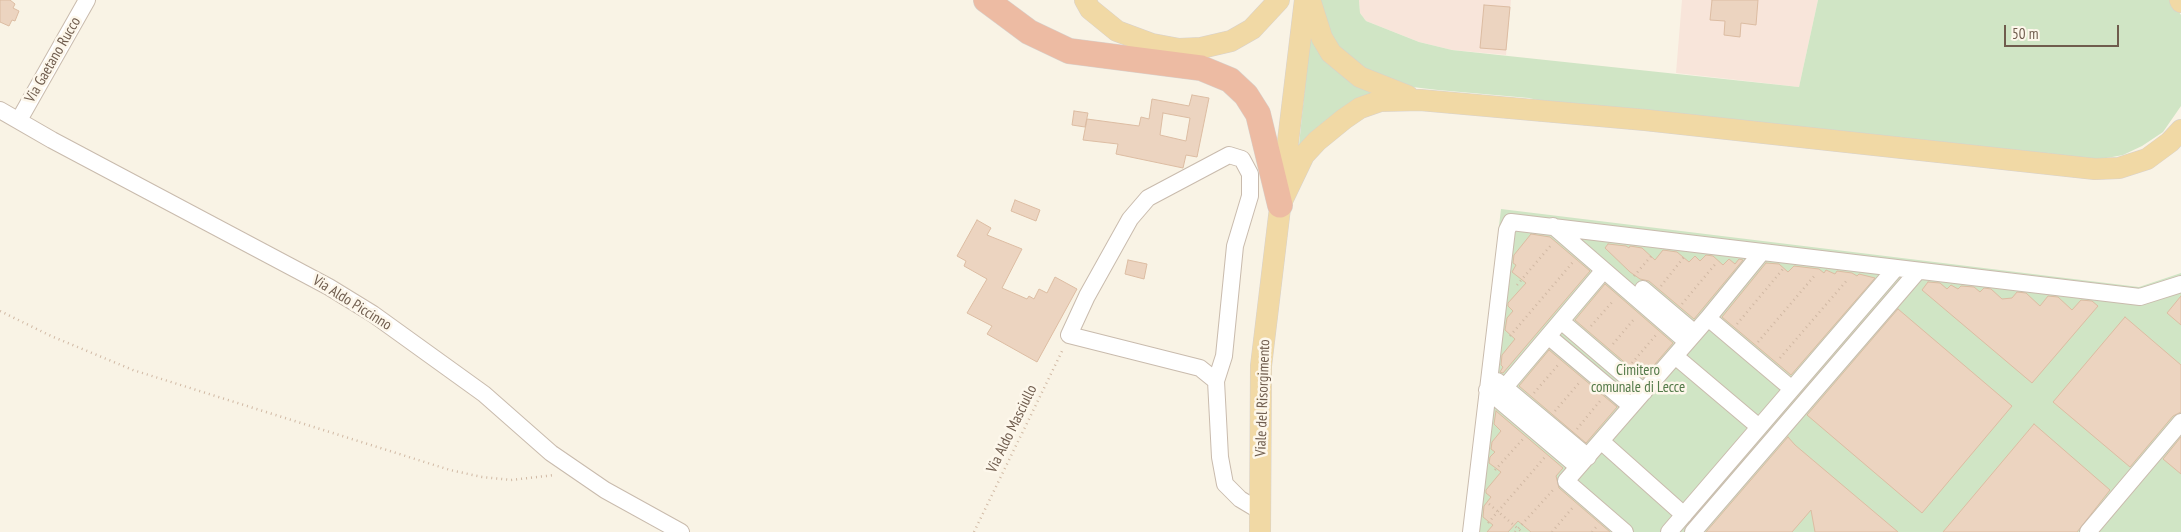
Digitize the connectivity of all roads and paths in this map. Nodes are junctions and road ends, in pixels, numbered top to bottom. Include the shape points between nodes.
1 (87, 0) edge
2 (986, 0) edge
3 (1086, 0) edge
4 (1279, 0) edge
5 (1293, 0) edge
6 (1305, 0) edge
7 (1310, 0) edge
8 (1420, 100) junction
9 (0, 110) edge
10 (19, 120) junction
11 (2181, 130) edge
12 (1280, 205) junction
13 (1562, 229) junction
14 (1665, 240) junction
15 (1696, 244) junction
16 (1729, 248) junction
17 (1582, 251) junction
18 (1762, 252) junction
19 (1795, 256) junction
20 (1828, 260) junction
21 (1861, 264) junction
22 (1896, 268) junction
23 (1604, 270) junction
24 (1918, 270) junction
25 (1628, 283) junction
26 (2181, 284) edge
27 (1516, 286) dead end
28 (1648, 301) junction
29 (0, 311) edge
30 (1708, 318) junction
31 (1669, 319) junction
32 (1561, 321) junction
33 (1069, 335) junction
34 (1728, 335) junction
35 (1548, 336) junction
36 (1581, 338) junction
37 (1691, 338) junction
38 (1749, 352) junction
39 (1568, 354) junction
40 (1675, 356) junction
41 (1602, 357) junction
42 (1769, 370) junction
43 (1590, 371) junction
44 (1489, 374) junction
45 (1623, 374) junction
46 (1216, 381) junction
47 (1505, 387) junction
48 (1610, 389) junction
49 (1792, 390) junction
50 (1644, 392) junction
51 (1525, 404) junction
52 (1631, 406) junction
53 (2181, 422) edge
54 (1539, 425) junction
55 (1759, 427) junction
56 (1601, 441) junction
57 (1561, 443) junction
58 (1583, 462) junction
59 (576, 471) junction
60 (1566, 481) junction
61 (1475, 492) junction
62 (1582, 495) junction
63 (1260, 511) junction
64 (1498, 511) junction
65 (1684, 515) junction
66 (1486, 525) dead end
67 (1518, 528) junction
68 (681, 532) edge
69 (974, 532) edge
70 (1260, 532) edge
71 (1470, 532) edge
72 (1515, 532) edge
73 (1522, 532) edge
74 (1552, 532) edge
75 (1624, 532) edge
76 (1669, 532) edge
77 (1693, 532) edge
78 (2088, 532) edge

1 - 10 street, Via Gaetano Rucco
2 - 12 highway via 1029,32 1068,50 1201,68 1230,80 1246,95 1258,114
3 - 4 main road via 1090,9 1117,31 1152,44 1201,48 1231,41 1252,29
5 - 12 main road, Viale del Risorgimento
6 - 12 main road, Viale del Risorgimento
7 - 8 main road via 1322,38 1346,68 1378,85
8 - 11 main road via 1645,120 2095,169 2119,168 2147,159
8 - 12 main road via 1380,102 1360,108 1344,119 1304,155
9 - 10 street, Via Aldo Piccinno
10 - 59 street, Via Aldo Piccinno via 329,287 372,314 484,394 551,454
12 - 63 main road, Viale del Risorgimento via 1261,366
13 - 14 street
13 - 17 street
13 - 25 street
13 - 27 path
13 - 44 street via 1511,222 1506,230
14 - 15 street
14 - 25 path
15 - 16 street
15 - 28 path
16 - 18 street
16 - 31 path
17 - 23 street
17 - 44 path
18 - 19 street
18 - 30 street
19 - 20 street
19 - 34 path
20 - 21 street
20 - 38 path
21 - 22 street
21 - 42 path
22 - 24 street
22 - 49 street
23 - 25 street
23 - 32 street
24 - 26 street via 2140,297
24 - 77 street
25 - 28 street
25 - 36 path
28 - 31 street
28 - 41 path
29 - 59 path via 133,370 450,470 511,480
30 - 34 street
30 - 37 street
31 - 37 street
31 - 45 path
32 - 35 street
32 - 36 street
33 - 46 street via 1200,368
33 - 46 street via 1130,219 1148,198 1229,155 1242,158 1250,174 1250,196 1235,246 1224,356
33 - 69 path, Via Aldo Masciullo
34 - 38 street
35 - 39 street
35 - 47 street
36 - 41 street
37 - 40 street
38 - 42 street
39 - 43 street
39 - 51 path
40 - 50 street
40 - 55 street
41 - 45 street
42 - 49 street
43 - 48 street
43 - 54 path
44 - 47 street
44 - 54 street
44 - 61 street
45 - 50 street
46 - 63 street via 1220,457 1225,484 1240,499
47 - 51 street
48 - 52 street
48 - 57 path
49 - 55 street
50 - 52 street
51 - 54 street
52 - 56 street
53 - 78 street
54 - 57 street
54 - 61 path
55 - 65 street
56 - 58 street
56 - 65 street
57 - 58 street
57 - 64 path
58 - 60 street
59 - 68 street, Via Aldo Piccinno
60 - 62 street
60 - 67 path via 1560,482
61 - 64 path
61 - 71 street
62 - 74 path
62 - 75 street
63 - 70 main road, Viale del Risorgimento
64 - 66 path
64 - 67 path
65 - 76 street
67 - 72 path
67 - 73 path

